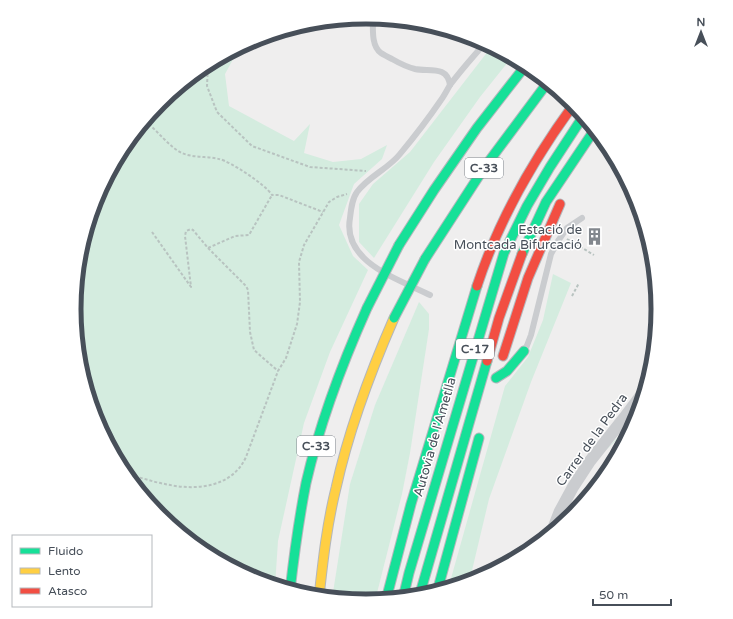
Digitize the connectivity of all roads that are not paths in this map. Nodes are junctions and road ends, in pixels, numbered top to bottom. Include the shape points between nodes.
1 (373, 24) edge
2 (481, 48) edge
3 (522, 70) edge
4 (450, 85) junction
5 (545, 87) edge
6 (570, 110) edge
7 (580, 120) edge
8 (592, 134) edge
9 (579, 154) junction
10 (573, 179) dead end
11 (563, 198) dead end
12 (582, 218) dead end
13 (430, 295) dead end
14 (506, 345) junction
15 (524, 351) junction
16 (637, 400) edge
17 (632, 415) edge
18 (624, 418) junction
19 (481, 431) dead end
20 (555, 524) edge
21 (291, 584) edge
22 (439, 585) edge
23 (421, 590) edge
24 (320, 591) edge
25 (404, 593) edge
26 (388, 594) edge

1 - 4 lane via 374,40 380,52 400,64 445,73
2 - 4 lane
3 - 21 highway, C-33, bridge via 476,128 399,245 352,341 337,376 314,454 298,527
4 - 13 lane via 393,163 356,193 348,225 349,234 358,252 375,268
5 - 24 highway, C-33, bridge via 466,194 394,318 366,385 339,469 326,532
6 - 26 highway via 517,193 496,233 483,267 411,504
7 - 25 highway, Autovia de l'Ametlla / C-17 via 527,206 504,253
8 - 9 highway, C-17
9 - 10 highway
9 - 23 highway, C-17 via 546,202 531,231 511,284
11 - 14 highway via 528,278
12 - 15 lane via 567,228 549,260 528,346
14 - 15 highway via 516,351
14 - 15 highway via 495,382
16 - 18 street, Carrer de la Pedra
17 - 18 street
18 - 20 street, Carrer de la Pedra via 574,486
19 - 22 highway

